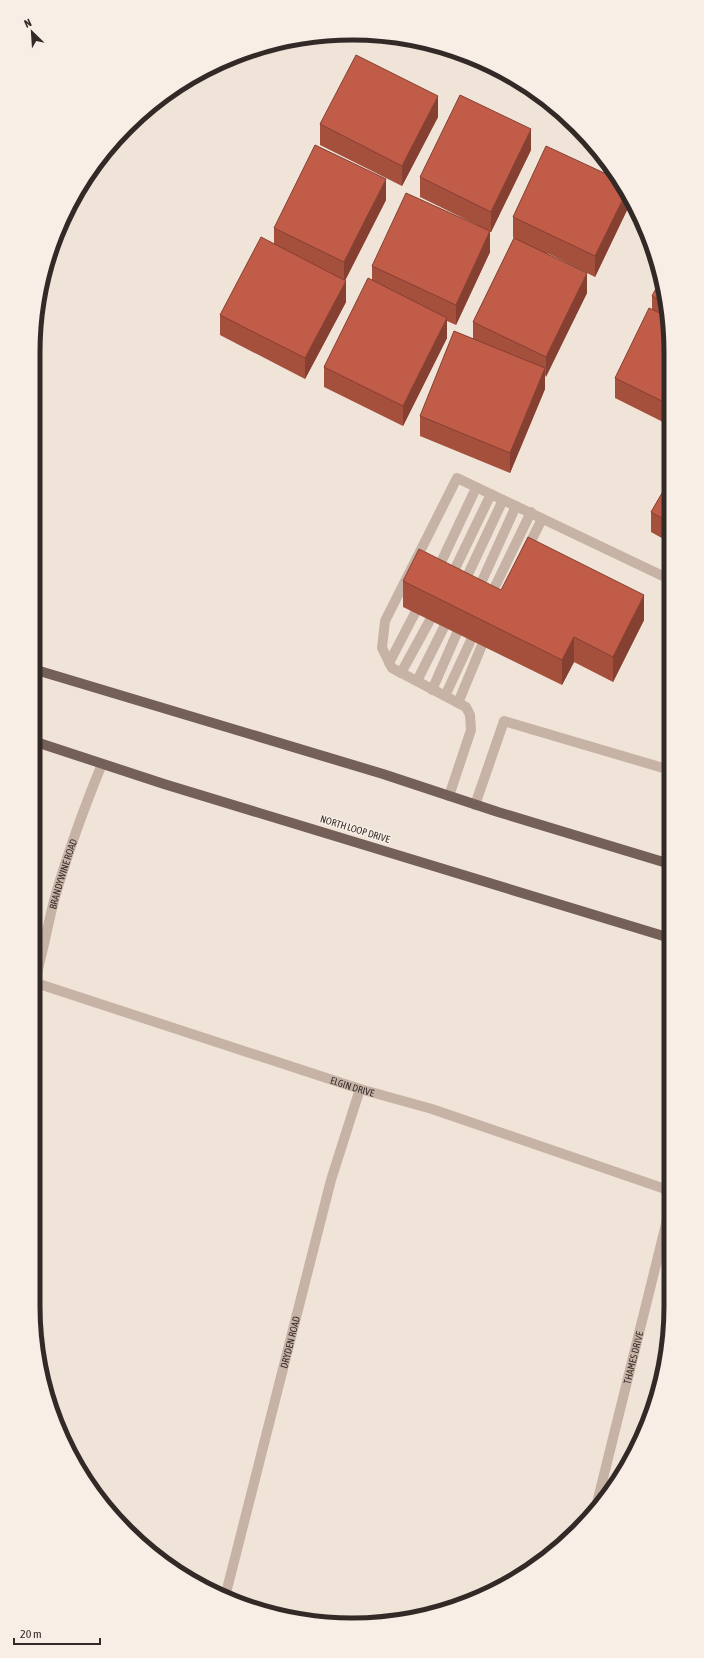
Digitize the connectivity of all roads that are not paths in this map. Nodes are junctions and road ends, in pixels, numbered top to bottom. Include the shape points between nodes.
1 (476, 488) junction
2 (491, 494) junction
3 (503, 500) junction
4 (516, 506) junction
5 (531, 512) junction
6 (542, 519) junction
7 (522, 559) edge
8 (664, 577) edge
9 (432, 581) edge
10 (446, 588) edge
11 (459, 595) edge
12 (473, 602) edge
13 (485, 608) edge
14 (415, 613) dead end
15 (430, 620) dead end
16 (444, 627) dead end
17 (457, 633) edge
18 (471, 640) dead end
19 (482, 645) edge
20 (389, 663) junction
21 (40, 671) edge
22 (401, 673) junction
23 (416, 680) junction
24 (432, 690) junction
25 (445, 696) junction
26 (458, 702) junction
27 (40, 743) edge
28 (102, 764) junction
29 (664, 768) edge
30 (449, 796) junction
31 (475, 805) junction
32 (664, 862) edge
33 (664, 936) edge
34 (40, 956) edge
35 (40, 986) edge
36 (360, 1089) junction
37 (664, 1189) edge
38 (664, 1232) edge
39 (598, 1498) edge
40 (226, 1591) edge

1 - 2 street
1 - 9 street
1 - 20 street via 457,478 385,620 382,648
2 - 3 street
2 - 10 street
3 - 4 street
3 - 11 street
4 - 5 street
4 - 12 street
5 - 6 street
5 - 13 street
6 - 7 street
6 - 8 street
14 - 20 street
15 - 22 street
16 - 23 street
17 - 24 street
18 - 25 street
19 - 26 street
20 - 22 street
21 - 30 main road
22 - 23 street
23 - 24 street
24 - 25 street
25 - 26 street
26 - 30 street via 466,707 470,715 471,730
27 - 28 main road, NORTH LOOP DRIVE
28 - 33 main road, NORTH LOOP DRIVE
28 - 34 street, BRANDYWINE ROAD via 75,832
29 - 31 street via 504,721
30 - 31 main road
31 - 32 main road
35 - 36 street, ELGIN DRIVE
36 - 37 street, ELGIN DRIVE via 432,1109
36 - 40 street, DRYDEN ROAD via 331,1180
38 - 39 street, THAMES DRIVE

